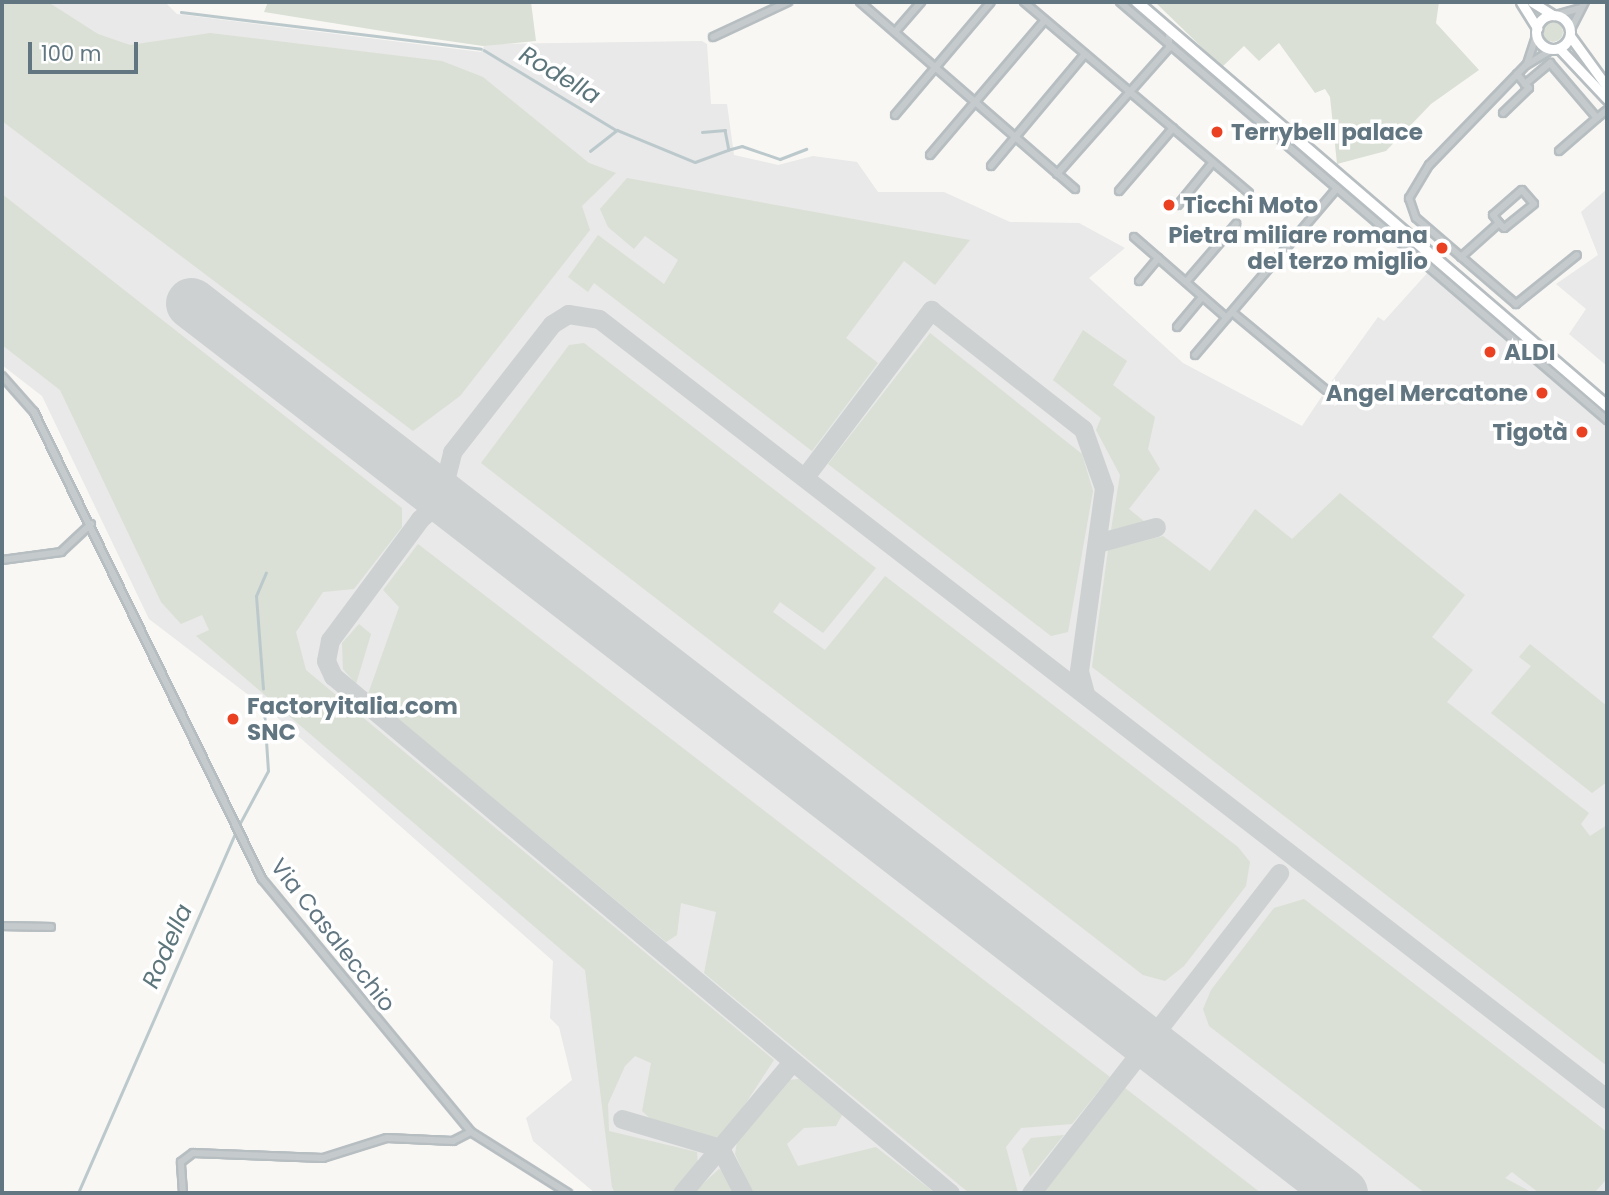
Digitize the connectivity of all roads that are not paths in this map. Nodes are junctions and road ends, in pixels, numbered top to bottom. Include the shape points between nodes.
1 (788, 2) edge
2 (860, 2) edge
3 (921, 2) edge
4 (991, 2) edge
5 (1024, 2) edge
6 (1120, 2) edge
7 (1137, 2) edge
8 (1151, 2) edge
9 (1521, 2) edge
10 (1532, 2) edge
11 (1585, 2) edge
12 (1580, 8) junction
13 (1555, 15) junction
14 (1045, 20) junction
15 (1165, 27) junction
16 (1537, 31) junction
17 (895, 32) junction
18 (1570, 33) junction
19 (713, 37) dead end
20 (1169, 48) junction
21 (1556, 48) junction
22 (1085, 54) junction
23 (1526, 65) junction
24 (935, 68) junction
25 (1517, 74) junction
26 (1525, 83) junction
27 (1607, 87) edge
28 (1130, 92) junction
29 (1607, 99) edge
30 (975, 103) junction
31 (1607, 110) edge
32 (1503, 113) dead end
33 (895, 116) dead end
34 (1597, 118) junction
35 (1173, 128) junction
36 (1015, 137) junction
37 (1559, 151) dead end
38 (930, 155) dead end
39 (1213, 162) junction
40 (991, 166) dead end
41 (1057, 174) junction
42 (1337, 188) junction
43 (1074, 189) dead end
44 (1119, 191) dead end
45 (1249, 193) dead end
46 (1178, 205) dead end
47 (1236, 223) dead end
48 (1500, 223) junction
49 (1134, 237) dead end
50 (1577, 255) dead end
51 (1461, 257) junction
52 (1158, 258) junction
53 (1441, 270) junction
54 (1139, 281) dead end
55 (1186, 282) junction
56 (1202, 297) junction
57 (1229, 315) junction
58 (1177, 327) dead end
59 (1195, 355) dead end
60 (2, 376) edge
61 (1326, 390) dead end
62 (1607, 406) edge
63 (1607, 420) edge
64 (91, 524) junction
65 (2, 561) edge
66 (2, 926) edge
67 (51, 927) dead end
68 (471, 1132) junction
69 (183, 1193) edge
70 (568, 1193) edge

1 - 19 street
2 - 17 street
3 - 17 street
4 - 24 street
5 - 14 street
6 - 20 street
7 - 15 main road
8 - 15 main road
9 - 16 main road
10 - 13 main road
11 - 12 street
12 - 13 street
12 - 18 street
13 - 16 main road
13 - 18 main road
14 - 22 street
14 - 30 street
15 - 20 street
15 - 53 main road
16 - 21 main road
16 - 23 street
17 - 24 street
18 - 21 main road
18 - 27 main road
20 - 28 street
20 - 42 street
21 - 23 street
21 - 29 main road
22 - 28 street
22 - 36 street
23 - 25 street
24 - 30 street
24 - 33 street
25 - 26 street
25 - 51 street via 1412,187 1416,218
26 - 32 street via 1529,88
26 - 34 street via 1550,63
28 - 35 street
28 - 41 street
30 - 36 street
30 - 38 street
31 - 34 street
34 - 37 street
35 - 39 street
35 - 44 street
36 - 40 street
36 - 41 street
39 - 45 street
39 - 46 street
41 - 43 street
42 - 53 street via 1419,260
42 - 57 street
47 - 55 street
48 - 48 street via 1504,229 1534,204 1522,190 1493,215
48 - 51 street
49 - 52 street
50 - 51 street via 1516,304
52 - 54 street
52 - 55 street
53 - 62 main road
53 - 63 street
55 - 56 street
56 - 57 street
56 - 58 street
57 - 59 street
57 - 61 street
60 - 64 street, Via Casalecchio via 34,412
64 - 65 street via 61,552
64 - 68 street, Via Casalecchio via 262,878
66 - 67 street
68 - 69 street via 453,1141 387,1139 323,1158 192,1153 181,1162
68 - 70 street, Via Casalecchio

